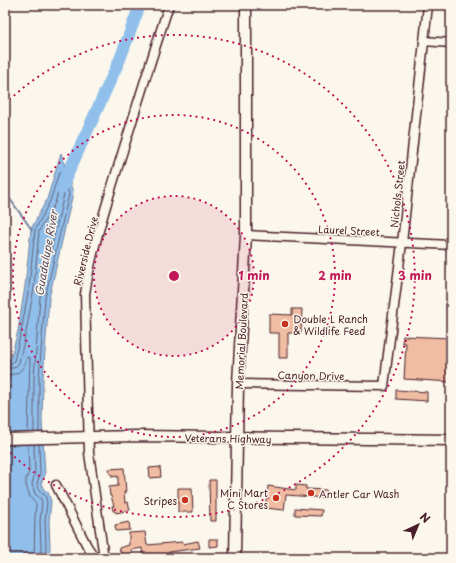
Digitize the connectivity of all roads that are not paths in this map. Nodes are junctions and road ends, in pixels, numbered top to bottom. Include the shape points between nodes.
1 (169, 5) edge
2 (246, 5) edge
3 (428, 5) edge
4 (424, 41) junction
5 (451, 43) edge
6 (246, 235) junction
7 (402, 243) junction
8 (451, 245) edge
9 (238, 384) junction
10 (384, 386) joint
11 (88, 436) junction
12 (238, 438) junction
13 (5, 439) edge
14 (451, 440) edge
15 (56, 485) dead end
16 (95, 558) edge
17 (104, 558) edge
18 (236, 558) edge

1 - 11 street, Riverside Drive via 108,200 85,294
2 - 6 main road, Memorial Boulevard
3 - 4 street, Nichols Street
4 - 5 street
4 - 7 street, Nichols Street
6 - 7 street, Laurel Street
6 - 9 main road, Memorial Boulevard
7 - 8 street, Laurel Street
7 - 10 street, Nichols Street
9 - 10 street, Canyon Drive
9 - 12 main road, Memorial Boulevard
11 - 12 main road, Veterans Highway
11 - 13 main road, Veterans Highway
11 - 17 street, Riverside Drive
12 - 14 main road, Veterans Highway
12 - 18 main road, Memorial Boulevard
15 - 16 street

